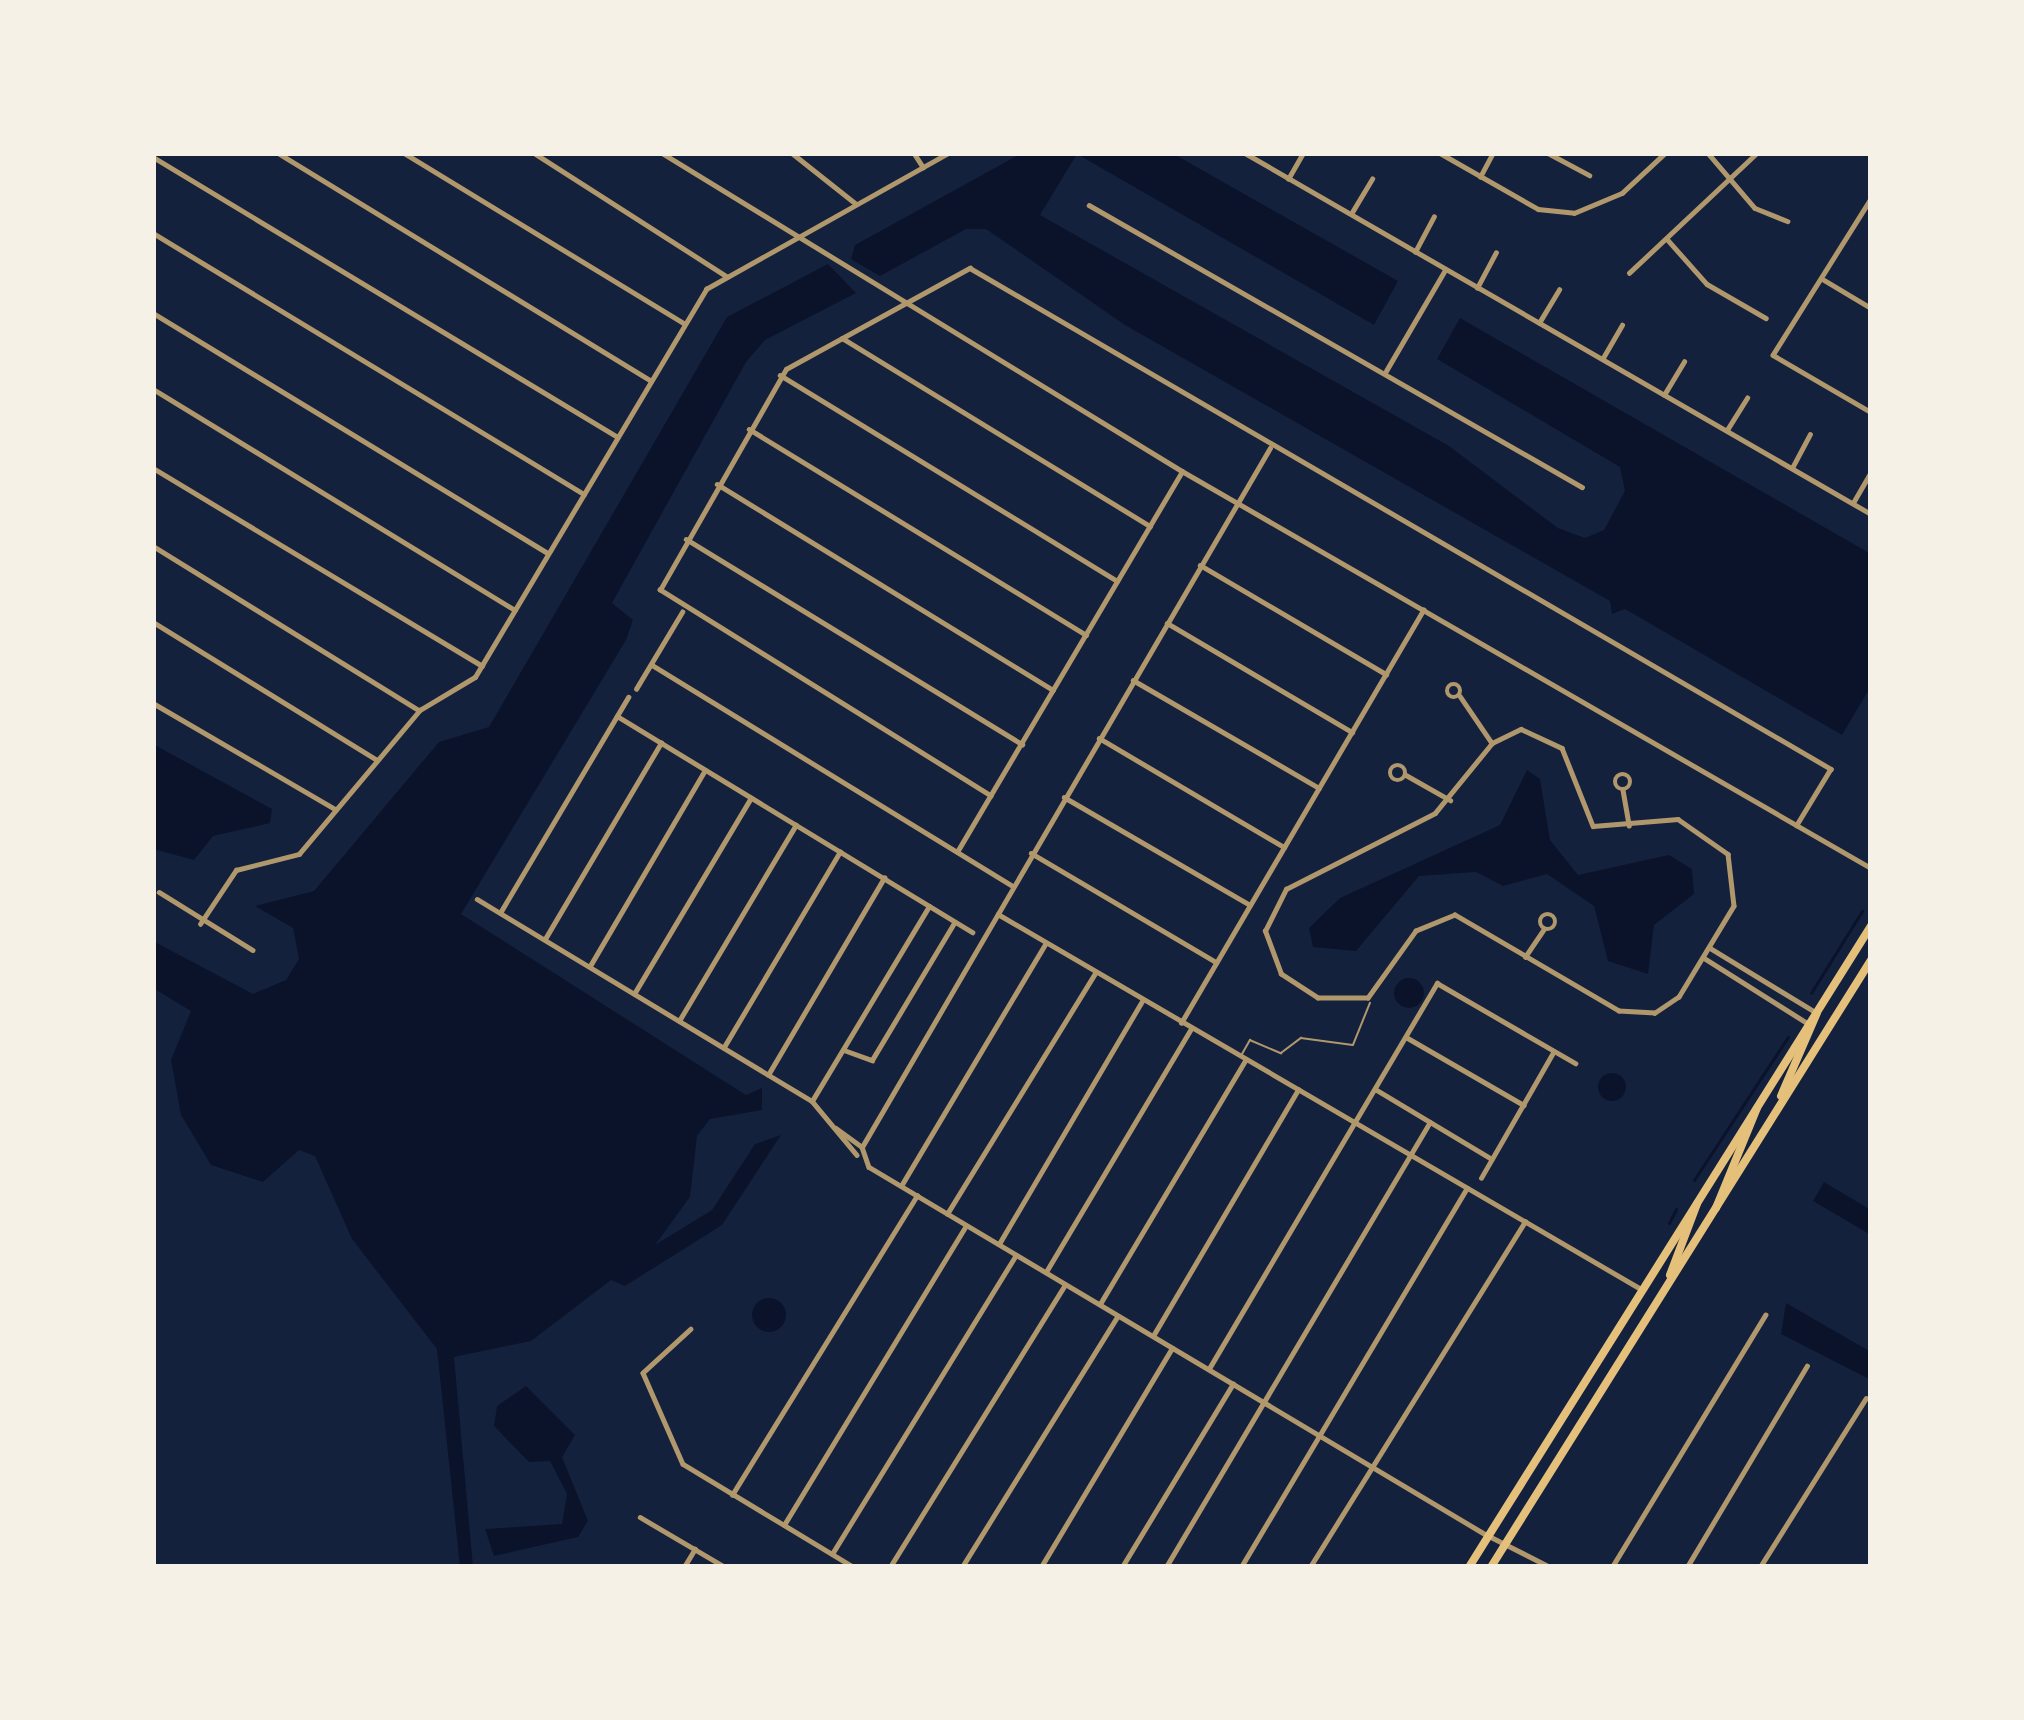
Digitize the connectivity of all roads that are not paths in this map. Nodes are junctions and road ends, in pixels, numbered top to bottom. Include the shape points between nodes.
1 (278, 153) edge
2 (404, 153) edge
3 (534, 153) edge
4 (662, 153) edge
5 (792, 153) edge
6 (914, 153) edge
7 (948, 153) edge
8 (1244, 153) edge
9 (1303, 153) edge
10 (1440, 153) edge
11 (1493, 153) edge
12 (1548, 153) edge
13 (1665, 153) edge
14 (1708, 153) edge
15 (1757, 153) edge
16 (153, 158) edge
17 (922, 166) junction
18 (1589, 175) dead end
19 (1480, 177) junction
20 (1729, 178) junction
21 (1288, 179) junction
22 (1372, 179) dead end
23 (1871, 199) edge
24 (856, 203) junction
25 (1089, 205) dead end
26 (1351, 214) junction
27 (1434, 217) dead end
28 (1788, 221) dead end
29 (153, 233) edge
30 (796, 236) junction
31 (1667, 239) junction
32 (1415, 252) junction
33 (1496, 253) dead end
34 (1445, 270) junction
35 (1629, 273) dead end
36 (725, 274) junction
37 (1822, 279) junction
38 (1478, 288) junction
39 (1558, 290) dead end
40 (905, 301) junction
41 (1871, 308) edge
42 (153, 313) edge
43 (1766, 318) dead end
44 (1539, 322) junction
45 (684, 323) junction
46 (1622, 325) dead end
47 (840, 337) junction
48 (1603, 358) junction
49 (1684, 362) dead end
50 (1386, 371) junction
51 (780, 375) junction
52 (650, 380) junction
53 (153, 389) edge
54 (1664, 395) junction
55 (1747, 398) dead end
56 (1871, 412) edge
57 (748, 429) junction
58 (1727, 430) junction
59 (1810, 434) dead end
60 (618, 437) junction
61 (1270, 448) junction
62 (1792, 467) junction
63 (153, 468) edge
64 (1182, 471) junction
65 (1871, 472) edge
66 (717, 484) junction
67 (1582, 487) dead end
68 (584, 494) junction
69 (1238, 503) junction
70 (1852, 503) junction
71 (1871, 514) edge
72 (1150, 526) junction
73 (686, 539) junction
74 (153, 546) edge
75 (549, 553) junction
76 (1200, 566) junction
77 (1117, 580) junction
78 (515, 610) junction
79 (1423, 610) junction
80 (682, 611) junction
81 (153, 622) edge
82 (1167, 623) junction
83 (1086, 635) junction
84 (652, 664) junction
85 (482, 667) junction
86 (1386, 674) junction
87 (1132, 680) junction
88 (636, 689) dead end
89 (1053, 690) junction
90 (1460, 696) dead end
91 (628, 698) dead end
92 (153, 703) edge
93 (420, 710) junction
94 (617, 716) junction
95 (1352, 732) junction
96 (1099, 738) junction
97 (662, 743) junction
98 (1492, 743) junction
99 (1022, 744) junction
100 (377, 760) junction
101 (705, 770) junction
102 (1406, 776) dead end
103 (1319, 788) junction
104 (1623, 790) dead end
105 (991, 796) junction
106 (1064, 797) junction
107 (751, 798) junction
108 (1450, 800) junction
109 (335, 809) junction
110 (796, 825) junction
111 (1629, 825) junction
112 (1797, 825) junction
113 (1284, 847) junction
114 (840, 852) junction
115 (957, 852) junction
116 (1031, 854) junction
117 (1871, 868) edge
118 (884, 878) junction
119 (1011, 885) junction
120 (159, 892) dead end
121 (477, 899) dead end
122 (1250, 905) junction
123 (929, 906) junction
124 (500, 913) junction
125 (998, 914) junction
126 (955, 922) junction
127 (200, 923) junction
128 (1871, 926) edge
129 (1544, 929) dead end
130 (972, 932) dead end
131 (545, 939) junction
132 (1045, 944) junction
133 (1710, 948) junction
134 (253, 950) dead end
135 (1724, 956) junction
136 (1525, 957) junction
137 (1704, 958) junction
138 (1871, 960) edge
139 (1216, 962) junction
140 (590, 966) junction
141 (1718, 966) junction
142 (1095, 973) junction
143 (634, 994) junction
144 (1369, 998) junction
145 (1142, 1000) junction
146 (1817, 1013) junction
147 (679, 1021) junction
148 (1181, 1023) junction
149 (1809, 1024) junction
150 (1191, 1028) junction
151 (1406, 1037) junction
152 (724, 1047) junction
153 (844, 1050) junction
154 (1555, 1051) junction
155 (1242, 1058) junction
156 (1575, 1063) dead end
157 (768, 1075) junction
158 (1298, 1090) junction
159 (1375, 1090) junction
160 (812, 1101) junction
161 (1524, 1105) junction
162 (1757, 1107) junction
163 (1774, 1114) junction
164 (1430, 1122) junction
165 (1355, 1124) junction
166 (832, 1125) junction
167 (862, 1147) junction
168 (1410, 1155) junction
169 (858, 1156) junction
170 (1492, 1159) junction
171 (1481, 1178) dead end
172 (901, 1186) junction
173 (1467, 1188) junction
174 (916, 1195) junction
175 (1697, 1204) junction
176 (1716, 1208) junction
177 (947, 1214) junction
178 (1525, 1222) junction
179 (966, 1225) junction
180 (999, 1244) junction
181 (1016, 1255) junction
182 (1046, 1272) junction
183 (1065, 1284) junction
184 (1643, 1290) junction
185 (1664, 1294) junction
186 (1100, 1304) junction
187 (1118, 1315) junction
188 (1765, 1315) dead end
189 (691, 1329) dead end
190 (1154, 1336) junction
191 (1172, 1348) junction
192 (1807, 1366) dead end
193 (1209, 1369) junction
194 (1233, 1384) junction
195 (1866, 1398) dead end
196 (1265, 1403) junction
197 (1322, 1437) junction
198 (1372, 1466) junction
199 (732, 1496) junction
200 (640, 1516) dead end
201 (784, 1525) junction
202 (1489, 1536) junction
203 (1506, 1543) junction
204 (695, 1549) junction
205 (832, 1553) junction
206 (684, 1567) edge
207 (725, 1567) edge
208 (854, 1567) edge
209 (890, 1567) edge
210 (962, 1567) edge
211 (1041, 1567) edge
212 (1122, 1567) edge
213 (1166, 1567) edge
214 (1240, 1567) edge
215 (1310, 1567) edge
216 (1469, 1567) edge
217 (1491, 1567) edge
218 (1550, 1567) edge
219 (1612, 1567) edge
220 (1687, 1567) edge
221 (1760, 1567) edge

1 - 52 street
2 - 45 street
3 - 36 street
4 - 30 street
5 - 24 street
6 - 17 street
7 - 17 street
8 - 21 street
9 - 21 street
10 - 19 street
11 - 19 street
12 - 18 street
13 - 19 street via 1622,193 1574,213 1538,209
14 - 20 street
15 - 20 street
16 - 60 street
17 - 24 street
20 - 28 street via 1773,222
20 - 31 street
21 - 26 street
22 - 26 street
23 - 37 street
24 - 30 street
25 - 50 street
26 - 32 street
27 - 32 street
29 - 68 street
30 - 36 street
30 - 40 street
31 - 35 street
31 - 43 street via 1707,284
32 - 34 street
33 - 38 street
34 - 38 street
34 - 50 street
36 - 45 street
37 - 41 street
37 - 56 street via 1773,356
38 - 44 street
39 - 44 street
40 - 47 street
40 - 61 street via 977,269
40 - 64 street
42 - 75 street
44 - 48 street
45 - 52 street
46 - 48 street
47 - 51 street
47 - 72 street
48 - 54 street
49 - 54 street
50 - 67 street
51 - 57 street
51 - 77 street
52 - 60 street
53 - 78 street
54 - 58 street
55 - 58 street
57 - 66 street
57 - 83 street
58 - 62 street
59 - 62 street
60 - 68 street
61 - 69 street
61 - 112 street via 1831,769
62 - 70 street
63 - 85 street
64 - 69 street
64 - 72 street
65 - 70 street
66 - 73 street
66 - 89 street
68 - 75 street
69 - 76 street
69 - 79 street
70 - 71 street
72 - 77 street
73 - 80 street via 660,590
73 - 99 street
74 - 93 street
75 - 78 street
76 - 82 street
76 - 86 street
77 - 83 street
78 - 85 street
79 - 86 street
79 - 112 street
80 - 84 street
80 - 105 street
81 - 100 street
82 - 87 street
82 - 95 street
83 - 89 street
84 - 88 street
84 - 115 street
85 - 93 street
86 - 95 street
87 - 96 street
87 - 103 street
89 - 99 street
90 - 98 street
91 - 94 street
92 - 109 street
93 - 100 street
94 - 97 street
94 - 124 street
95 - 103 street
96 - 106 street
96 - 113 street
97 - 101 street
97 - 131 street
98 - 108 street
98 - 111 street via 1544,732 1565,753 1589,823
99 - 105 street
100 - 109 street
101 - 107 street
101 - 140 street
102 - 108 street
103 - 113 street
104 - 111 street
105 - 115 street
106 - 116 street
106 - 122 street
107 - 110 street
107 - 143 street
108 - 144 street via 1308,869 1269,915 1268,952 1291,983 1328,1000
109 - 127 street via 299,854 236,870
110 - 114 street
110 - 147 street
111 - 133 street via 1684,820 1728,854 1735,898
112 - 117 street
113 - 122 street
114 - 118 street
114 - 152 street
115 - 119 street
116 - 119 street
116 - 139 street
118 - 123 street
118 - 157 street
119 - 125 street
120 - 127 street
121 - 124 street
122 - 139 street
123 - 126 street
123 - 153 street
124 - 131 street
125 - 132 street
125 - 167 street
126 - 130 street
126 - 153 street via 872,1060
127 - 134 street
128 - 146 highway
129 - 136 street
131 - 140 street
132 - 142 street
132 - 172 street
133 - 135 street
133 - 137 street
135 - 141 street
135 - 146 street
136 - 137 street via 1641,1016 1667,1008
136 - 144 street via 1482,922 1443,916 1411,936
137 - 141 street
138 - 163 highway
139 - 148 street
140 - 143 street
141 - 149 street
142 - 145 street
142 - 177 street
143 - 147 street
144 - 155 lane via 1372,1018 1353,1046 1301,1039 1281,1053 1250,1040
145 - 148 street
145 - 180 street
146 - 149 highway
146 - 163 highway
147 - 152 street
148 - 150 street
149 - 162 highway
150 - 155 street
150 - 182 street
151 - 154 street via 1437,983
151 - 159 street
151 - 161 street
152 - 157 street
153 - 160 street
154 - 156 street
154 - 161 street
155 - 158 street
155 - 186 street
157 - 160 street
158 - 165 street
158 - 190 street
159 - 164 street
159 - 165 street
160 - 166 street
161 - 170 street
162 - 175 highway
162 - 176 highway
163 - 176 highway
164 - 168 street
164 - 170 street
165 - 168 street
165 - 193 street
166 - 167 street
166 - 169 street
167 - 169 street
168 - 173 street
168 - 196 street
169 - 172 street
170 - 171 street
172 - 174 street
173 - 178 street
173 - 197 street
174 - 177 street
174 - 199 street
175 - 184 highway
175 - 185 highway
176 - 185 highway
177 - 179 street
178 - 184 street
178 - 198 street
179 - 180 street
179 - 201 street
180 - 181 street
181 - 182 street
181 - 205 street
182 - 183 street
183 - 186 street
183 - 209 street
184 - 202 highway
185 - 203 highway
186 - 187 street
187 - 190 street
187 - 210 street
188 - 219 street
189 - 199 street via 644,1373 680,1459
190 - 191 street
191 - 193 street
191 - 211 street
192 - 220 street
193 - 194 street
194 - 196 street
194 - 212 street
195 - 221 street
196 - 197 street
196 - 213 street
197 - 198 street
197 - 214 street
198 - 202 street
198 - 215 street
199 - 201 street
200 - 204 street
201 - 205 street
202 - 203 street
202 - 216 highway
203 - 217 highway
203 - 218 street
204 - 206 street
204 - 207 street
205 - 208 street

